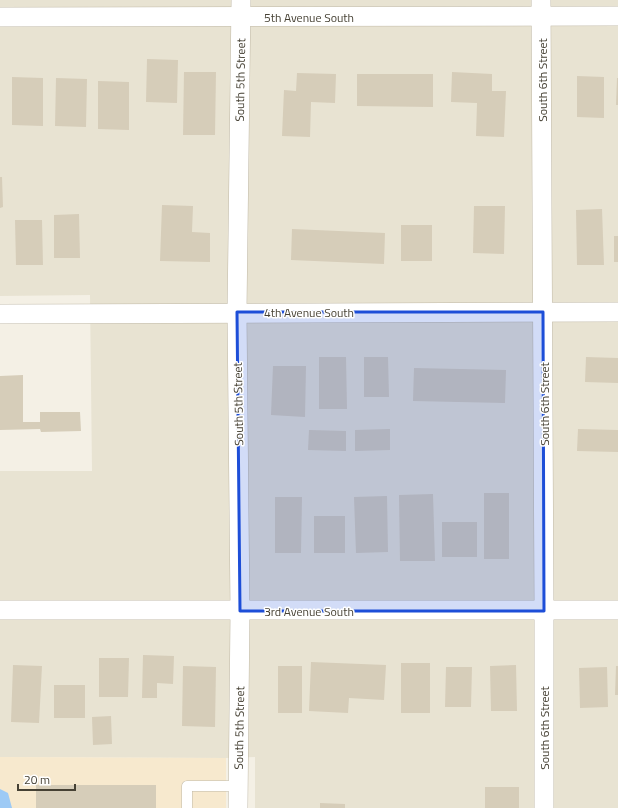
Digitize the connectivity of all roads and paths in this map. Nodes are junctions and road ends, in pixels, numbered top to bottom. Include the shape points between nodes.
1 (541, 8) edge
2 (241, 9) edge
3 (618, 16) edge
4 (0, 17) edge
5 (236, 312) junction
6 (543, 312) junction
7 (618, 312) edge
8 (0, 314) edge
9 (0, 610) edge
10 (618, 610) edge
11 (240, 611) junction
12 (544, 611) junction
13 (239, 786) junction
14 (187, 808) edge
15 (238, 808) edge
16 (544, 808) edge

1 - 2 street, 5th Avenue South
1 - 3 street, 5th Avenue South
1 - 6 street, South 6th Street
2 - 4 street, 5th Avenue South
2 - 5 street, South 5th Street
5 - 6 street, 4th Avenue South
5 - 8 street, 4th Avenue South
5 - 11 street, South 5th Street
6 - 7 street, 4th Avenue South
6 - 12 street, South 6th Street
9 - 11 street, 3rd Avenue South
10 - 12 street, 3rd Avenue South
11 - 12 street, 3rd Avenue South
11 - 13 street, South 5th Street
12 - 16 street, South 6th Street
13 - 14 lane via 187,786
13 - 15 street, South 5th Street

